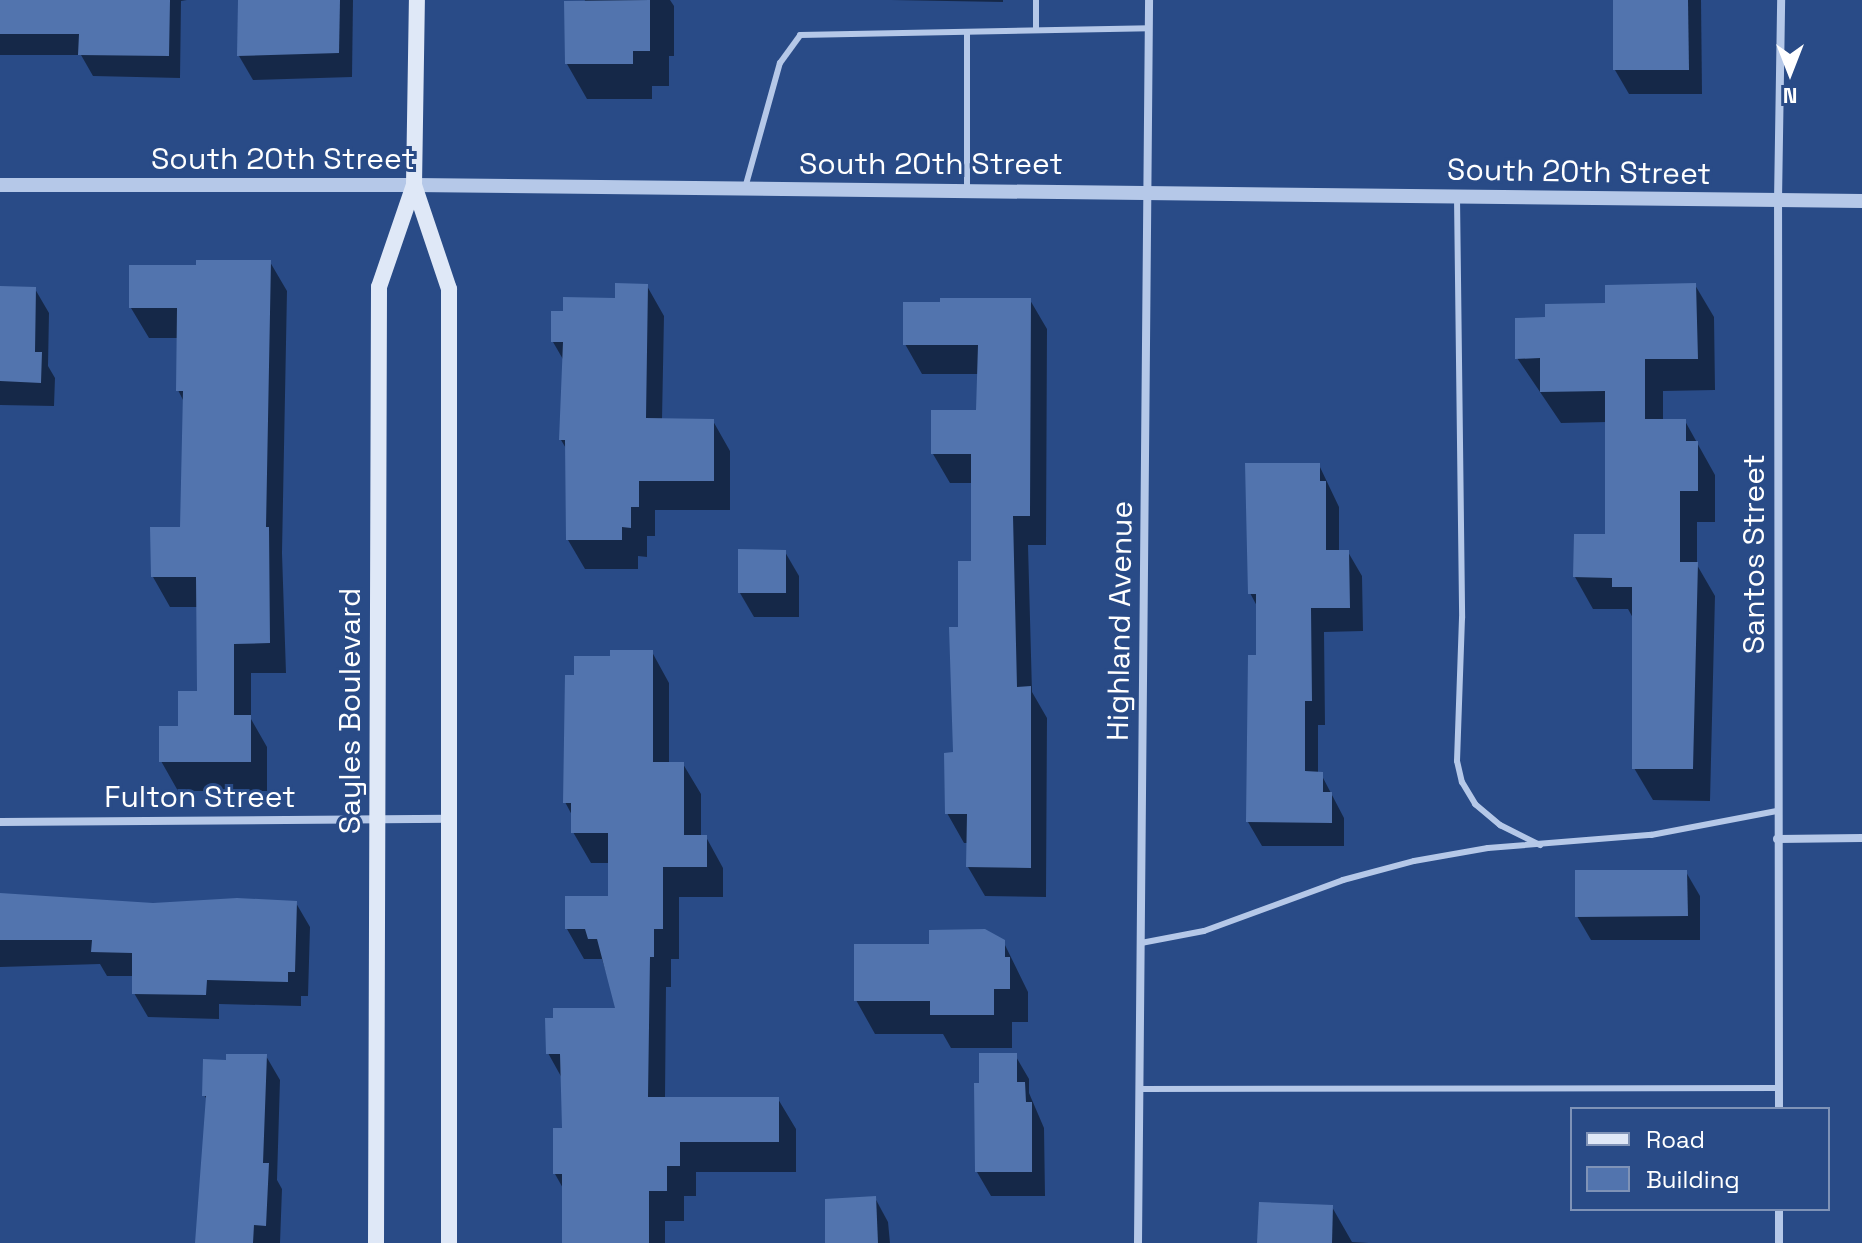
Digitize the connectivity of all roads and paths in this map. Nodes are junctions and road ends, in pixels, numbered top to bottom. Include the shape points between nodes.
1 (417, 0) edge
2 (1036, 0) edge
3 (1149, 0) edge
4 (1781, 0) edge
5 (1149, 28) junction
6 (1036, 30) junction
7 (967, 32) junction
8 (0, 185) edge
9 (414, 185) junction
10 (744, 189) junction
11 (967, 191) junction
12 (1147, 192) junction
13 (1457, 197) junction
14 (1778, 201) junction
15 (1862, 201) edge
16 (1777, 811) junction
17 (449, 819) junction
18 (378, 820) junction
19 (0, 822) edge
20 (1862, 838) edge
21 (1777, 839) junction
22 (1540, 845) junction
23 (1141, 943) junction
24 (1778, 1088) junction
25 (1140, 1089) junction
26 (1779, 1107) edge
27 (1779, 1211) edge
28 (376, 1243) edge
29 (449, 1243) edge
30 (1138, 1243) edge
31 (1779, 1243) edge

1 - 9 main road, Sayles Boulevard
2 - 6 lane
3 - 5 street, Highland Avenue
4 - 14 street, Santos Street
5 - 6 lane
5 - 12 street, Highland Avenue
6 - 7 lane
7 - 10 lane via 800,35 780,63
7 - 11 lane
8 - 9 street, South 20th Street
9 - 10 street, South 20th Street
9 - 17 main road, Sayles Boulevard via 449,289
9 - 18 main road, Sayles Boulevard via 379,287
10 - 11 street, South 20th Street
11 - 12 street, South 20th Street
12 - 13 street, South 20th Street
12 - 23 street, Highland Avenue
13 - 14 street, South 20th Street
13 - 22 lane via 1462,618 1457,761 1475,804 1500,825
14 - 15 street, South 20th Street
14 - 16 street, Santos Street
16 - 21 street, Santos Street
16 - 22 lane via 1651,835
17 - 18 street, Fulton Street
17 - 29 main road, Sayles Boulevard
18 - 19 street, Fulton Street
18 - 28 main road, Sayles Boulevard
20 - 21 street
21 - 24 street, Santos Street
22 - 23 lane via 1414,861 1343,880 1204,931
23 - 25 street, Highland Avenue
24 - 25 lane
24 - 26 street, Santos Street
25 - 30 street, Highland Avenue
27 - 31 street

